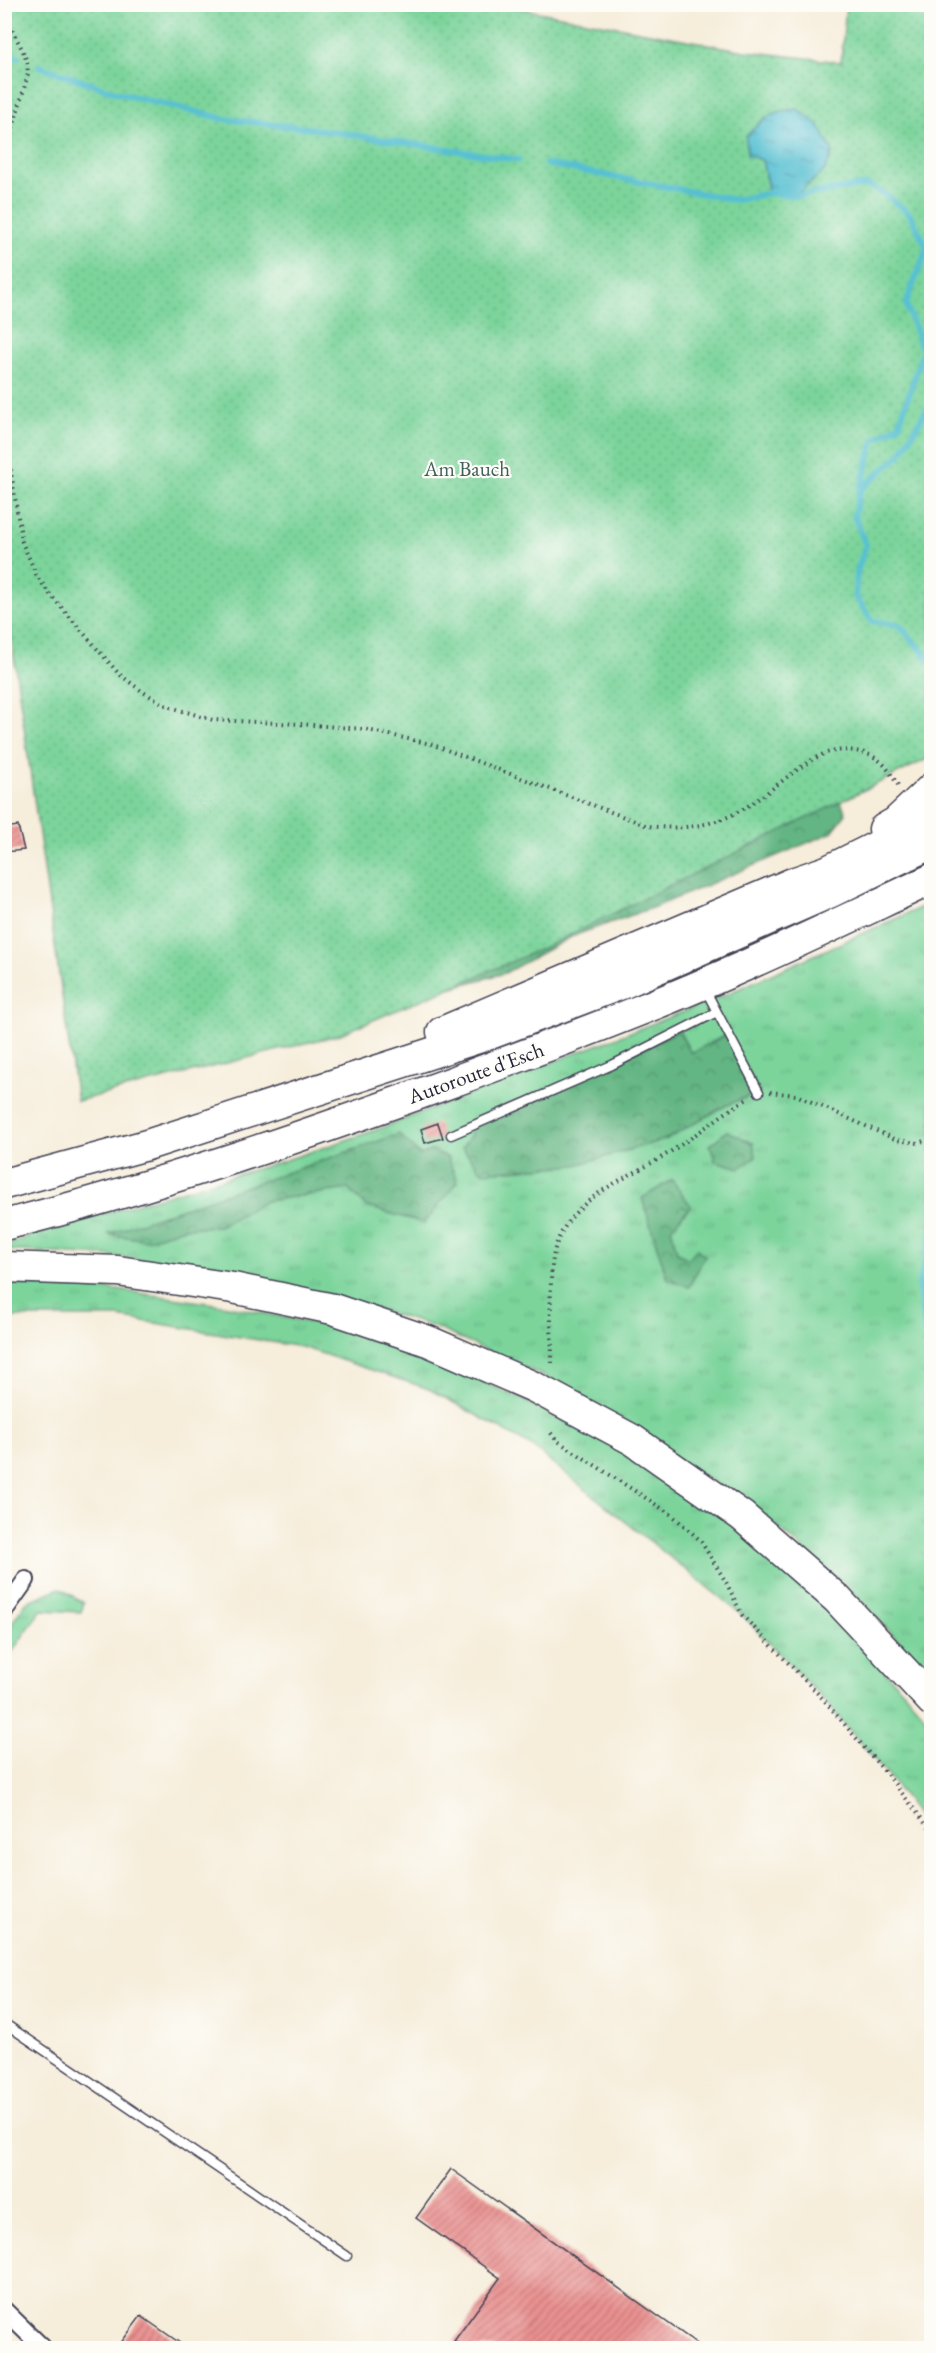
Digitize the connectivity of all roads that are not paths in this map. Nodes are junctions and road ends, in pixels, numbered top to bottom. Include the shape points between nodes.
1 (932, 788) edge
2 (932, 819) edge
3 (932, 843) edge
4 (932, 879) edge
5 (795, 882) junction
6 (703, 985) junction
7 (717, 1012) junction
8 (759, 1092) road end
9 (285, 1101) junction
10 (451, 1135) dead end
11 (4, 1184) edge
12 (4, 1225) edge
13 (4, 1267) edge
14 (26, 1580) dead end
15 (4, 1611) edge
16 (932, 1701) edge
17 (4, 2023) edge
18 (347, 2256) dead end
19 (4, 2310) edge
20 (43, 2349) edge

1 - 5 highway via 896,822 819,863
2 - 5 highway via 827,871
3 - 9 highway, Autoroute d'Esch via 614,987 488,1035
4 - 6 highway, Autoroute d'Esch
5 - 9 highway
6 - 7 lane
6 - 12 highway, Autoroute d'Esch via 368,1113 153,1183
7 - 8 lane
7 - 10 lane via 612,1065
9 - 11 highway, Autoroute d'Esch
13 - 16 highway via 118,1271 233,1288 333,1309 429,1341 534,1387 633,1440 742,1516 837,1599
14 - 15 street
17 - 18 lane
19 - 20 street

